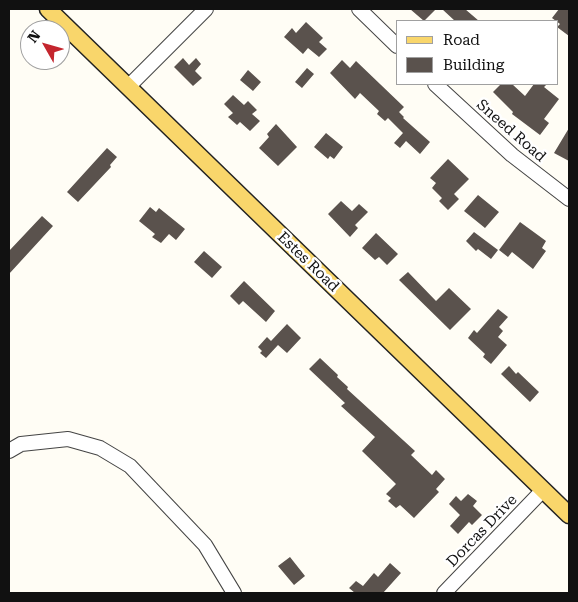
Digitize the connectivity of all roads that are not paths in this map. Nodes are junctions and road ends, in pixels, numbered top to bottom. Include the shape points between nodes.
1 (48, 9) edge
2 (206, 9) edge
3 (359, 9) edge
4 (396, 45) edge
5 (436, 85) edge
6 (128, 87) junction
7 (569, 199) edge
8 (9, 451) edge
9 (543, 490) junction
10 (569, 515) edge
11 (234, 593) edge
12 (444, 593) edge

1 - 6 main road, Estes Road
2 - 6 street
3 - 4 street
5 - 7 street, Sneed Road via 512,156
6 - 9 main road, Estes Road
8 - 11 street via 21,444 68,440 100,448 130,466 205,544
9 - 10 main road, Estes Road
9 - 12 street, Dorcas Drive

